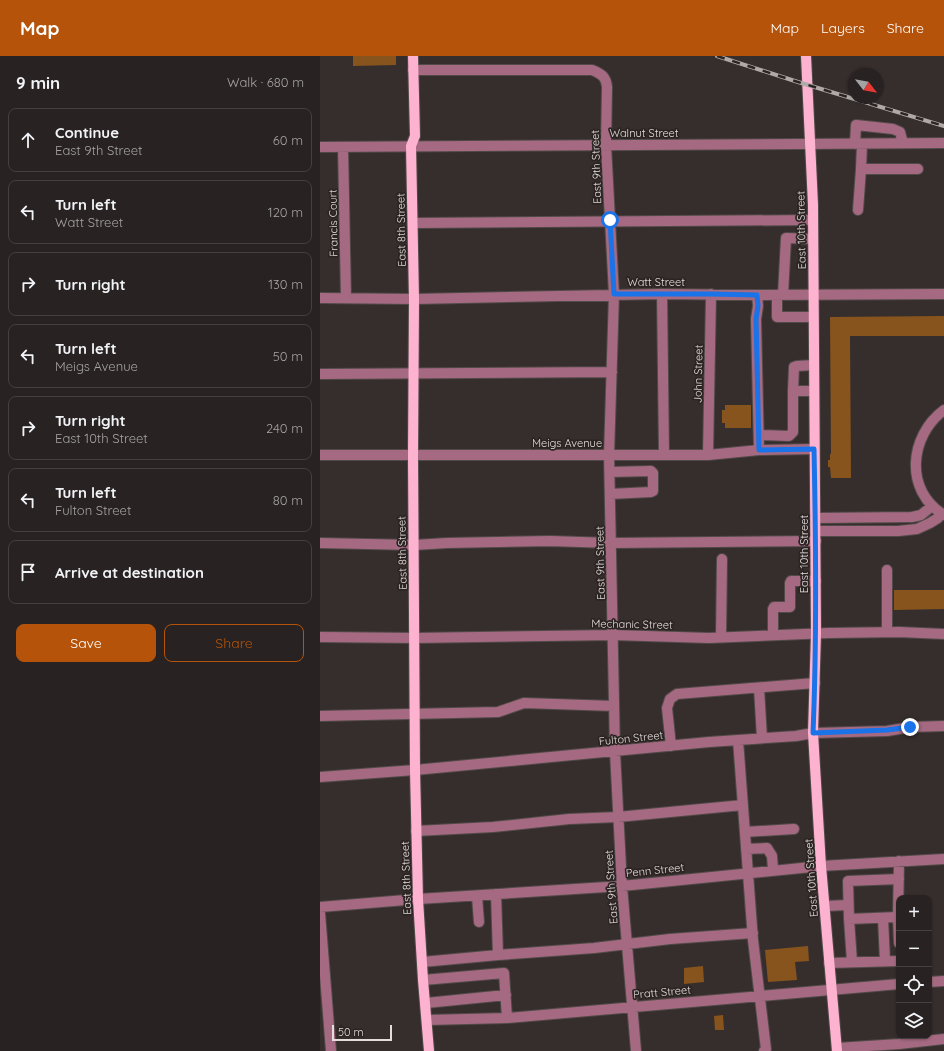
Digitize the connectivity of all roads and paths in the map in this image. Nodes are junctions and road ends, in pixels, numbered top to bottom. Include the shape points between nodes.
1 (413, 56) edge
2 (806, 56) edge
3 (413, 70) junction
4 (903, 143) junction
5 (944, 143) edge
6 (811, 144) junction
7 (859, 144) junction
8 (606, 145) junction
9 (411, 146) junction
10 (320, 147) edge
11 (343, 147) junction
12 (861, 169) junction
13 (918, 169) dead end
14 (858, 210) dead end
15 (610, 220) junction
16 (813, 220) junction
17 (413, 223) junction
18 (813, 239) junction
19 (614, 294) junction
20 (662, 294) junction
21 (711, 294) junction
22 (813, 294) junction
23 (944, 294) edge
24 (757, 295) junction
25 (780, 295) junction
26 (320, 298) edge
27 (346, 298) junction
28 (414, 299) junction
29 (813, 317) junction
30 (814, 365) junction
31 (612, 372) junction
32 (414, 373) junction
33 (320, 374) edge
34 (793, 391) junction
35 (813, 391) junction
36 (944, 410) edge
37 (759, 435) junction
38 (814, 449) junction
39 (759, 450) junction
40 (609, 454) junction
41 (320, 455) edge
42 (664, 455) junction
43 (708, 455) junction
44 (413, 456) junction
45 (610, 472) junction
46 (610, 494) junction
47 (932, 506) junction
48 (943, 514) edge
49 (816, 518) junction
50 (816, 536) junction
51 (320, 543) edge
52 (611, 543) junction
53 (414, 545) junction
54 (722, 559) dead end
55 (887, 570) dead end
56 (816, 581) junction
57 (887, 632) junction
58 (816, 633) junction
59 (944, 634) edge
60 (614, 635) junction
61 (773, 635) junction
62 (320, 637) edge
63 (722, 637) junction
64 (415, 638) junction
65 (815, 682) junction
66 (759, 688) junction
67 (614, 706) junction
68 (415, 715) junction
69 (320, 716) edge
70 (944, 726) edge
71 (813, 733) junction
72 (762, 738) junction
73 (738, 740) junction
74 (671, 746) junction
75 (615, 752) junction
76 (415, 770) junction
77 (320, 777) edge
78 (743, 805) junction
79 (618, 817) junction
80 (794, 829) dead end
81 (416, 831) junction
82 (745, 832) junction
83 (746, 850) junction
84 (944, 859) edge
85 (900, 861) junction
86 (821, 866) junction
87 (773, 870) junction
88 (748, 873) junction
89 (899, 879) junction
90 (622, 886) junction
91 (496, 894) junction
92 (899, 895) edge
93 (477, 896) junction
94 (418, 899) junction
95 (848, 904) junction
96 (824, 906) junction
97 (320, 908) edge
98 (320, 913) edge
99 (896, 918) edge
100 (851, 919) junction
101 (883, 921) junction
102 (479, 922) dead end
103 (753, 933) junction
104 (627, 944) junction
105 (498, 955) junction
106 (885, 961) junction
107 (896, 961) edge
108 (422, 962) junction
109 (852, 962) junction
110 (829, 963) junction
111 (423, 980) junction
112 (944, 981) edge
113 (932, 982) edge
114 (896, 984) edge
115 (832, 989) junction
116 (506, 995) junction
117 (760, 995) junction
118 (426, 1003) junction
119 (633, 1007) junction
120 (507, 1018) junction
121 (427, 1020) junction
122 (944, 1039) edge
123 (907, 1040) edge
124 (837, 1050) edge
125 (331, 1051) edge
126 (429, 1051) edge
127 (636, 1051) edge
128 (764, 1051) edge

1 - 3 main road, East 8th Street
2 - 6 main road, East 10th Street
3 - 8 street, East 9th Street via 592,70 606,79
3 - 9 main road, East 8th Street via 415,136
4 - 5 street, Walnut Street
4 - 7 street, Walnut Street
4 - 7 street via 900,132 893,129 856,125
6 - 7 street, Walnut Street
6 - 8 street, Walnut Street
6 - 16 main road, East 10th Street
7 - 12 street
8 - 9 street, Walnut Street
8 - 15 street, East 9th Street
9 - 11 street, Walnut Street
9 - 17 main road, East 8th Street
10 - 11 street, Walnut Street
11 - 27 street, Francis Court
12 - 13 street
12 - 14 street
15 - 16 street
15 - 17 street
15 - 19 street, East 9th Street
16 - 18 main road, East 10th Street
17 - 28 main road, East 8th Street
18 - 22 main road, East 10th Street
18 - 25 street via 786,238
19 - 20 street, Watt Street
19 - 28 street, Watt Street
19 - 31 street, East 9th Street
20 - 21 street, Watt Street
20 - 42 street
21 - 24 street, Watt Street
21 - 43 street, John Street
22 - 23 street, Watt Street
22 - 25 street, Watt Street
22 - 29 main road, East 10th Street
24 - 25 street, Watt Street
24 - 37 street
25 - 29 street via 777,317
26 - 27 street, Watt Street
27 - 28 street, Watt Street
28 - 32 main road, East 8th Street
29 - 30 main road, East 10th Street
30 - 34 street via 794,367
30 - 35 main road, East 10th Street
31 - 32 street
31 - 40 street, East 9th Street
32 - 33 street
32 - 44 main road, East 8th Street
34 - 35 street
34 - 37 street via 793,432 789,436
35 - 38 main road, East 10th Street
36 - 47 street via 934,418 920,438 915,462 918,480
37 - 39 street
38 - 39 street, Meigs Avenue
38 - 49 main road, East 10th Street
39 - 43 street, Meigs Avenue
40 - 42 street, Meigs Avenue
40 - 44 street, Meigs Avenue
40 - 45 street, East 9th Street
41 - 44 street, Meigs Avenue
42 - 43 street, Meigs Avenue
44 - 53 main road, East 8th Street
45 - 46 street, East 9th Street
45 - 46 street via 651,471 653,491
46 - 52 street, East 9th Street
47 - 48 street
47 - 49 street via 921,515 912,518
48 - 50 street via 917,530
49 - 50 main road, East 10th Street
50 - 52 street
50 - 56 main road, East 10th Street
51 - 53 street
52 - 53 street
52 - 60 street, East 9th Street
53 - 64 main road, East 8th Street
54 - 63 street
55 - 57 street
56 - 58 main road, East 10th Street
56 - 61 street via 791,581 790,607 773,609
57 - 58 street, Mechanic Street
57 - 59 street, Mechanic Street
58 - 61 street, Mechanic Street
58 - 65 main road, East 10th Street
60 - 63 street, Mechanic Street
60 - 64 street, Mechanic Street
60 - 67 street, East 9th Street
61 - 63 street, Mechanic Street
62 - 64 street, Mechanic Street
64 - 68 main road, East 8th Street
65 - 66 street
65 - 71 main road, East 10th Street
66 - 72 street
66 - 74 street via 677,694 670,699 668,708
67 - 68 street via 524,703 498,712
67 - 75 street, East 9th Street
68 - 69 street
68 - 76 main road, East 8th Street
70 - 71 street, Fulton Street
71 - 72 street, Fulton Street
71 - 86 main road, East 10th Street
72 - 73 street, Fulton Street
73 - 74 street, Fulton Street
73 - 78 street
74 - 75 street, Fulton Street
75 - 76 street, Fulton Street
75 - 79 street, East 9th Street
76 - 77 street, Fulton Street
76 - 81 main road, East 8th Street
78 - 79 street
78 - 82 street
79 - 81 street
79 - 90 street, East 9th Street
80 - 82 street
81 - 94 main road, East 8th Street
82 - 83 street
83 - 87 street via 767,848 772,856
83 - 88 street
84 - 85 street, Penn Street
85 - 86 street, Penn Street
85 - 89 street
86 - 87 street, Penn Street
86 - 96 main road, East 10th Street
87 - 88 street, Penn Street
88 - 90 street, Penn Street
88 - 103 street
89 - 92 street
89 - 95 street via 848,881
90 - 91 street, Penn Street
90 - 104 street, East 9th Street
91 - 93 street, Penn Street
91 - 105 street
93 - 94 street, Penn Street
93 - 102 street
94 - 97 street, Penn Street
94 - 108 main road, East 8th Street
95 - 96 street
95 - 100 street
96 - 110 main road, East 10th Street
98 - 125 street
99 - 101 street
100 - 101 street
100 - 109 street
101 - 106 street
103 - 104 street
103 - 117 street
104 - 105 street
104 - 119 street, East 9th Street
105 - 108 street
106 - 107 street
106 - 109 street
108 - 111 main road, East 8th Street
109 - 110 street
110 - 115 main road, East 10th Street
111 - 116 street via 504,974
111 - 118 main road, East 8th Street
112 - 113 street
114 - 115 street, Pratt Street
115 - 117 street, Pratt Street
115 - 124 main road, East 10th Street
116 - 118 street
116 - 120 street
117 - 119 street, Pratt Street
117 - 128 street via 766,1049
118 - 121 main road, East 8th Street
119 - 120 street, Pratt Street
119 - 127 street, East 9th Street
120 - 121 street, Pratt Street
121 - 126 main road, East 8th Street
122 - 123 street
123 - 124 street

